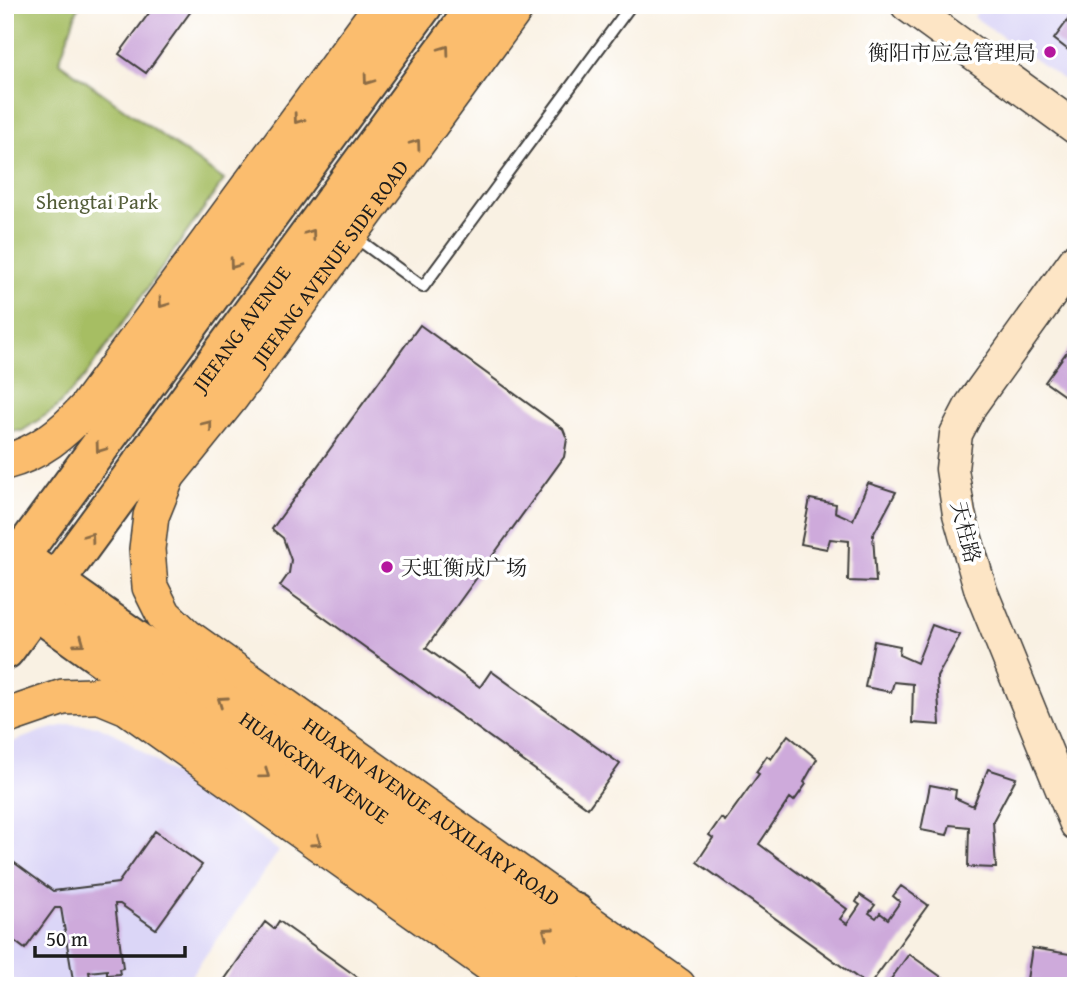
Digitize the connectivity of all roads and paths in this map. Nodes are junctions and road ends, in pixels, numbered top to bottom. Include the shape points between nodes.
1 (423, 5) edge
2 (478, 5) edge
3 (517, 5) edge
4 (631, 5) edge
5 (907, 5) edge
6 (374, 8) edge
7 (1076, 128) edge
8 (350, 233) junction
9 (1076, 259) edge
10 (170, 429) junction
11 (5, 462) edge
12 (166, 480) junction
13 (120, 496) junction
14 (9, 567) edge
15 (46, 597) junction
16 (5, 650) edge
17 (98, 695) junction
18 (154, 695) junction
19 (5, 717) edge
20 (1076, 824) edge
21 (415, 897) junction
22 (575, 912) junction
23 (619, 984) edge
24 (520, 986) edge
25 (562, 986) edge
26 (678, 986) edge

1 -> 14 highway
10 -> 2 highway, JIEFANG AVENUE
8 -> 3 main road, JIEFANG AVENUE SIDE ROAD
4 - 8 lane via 423,286
5 - 7 street
6 -> 11 main road via 101,387 61,435 24,457
12 -> 8 main road, JIEFANG AVENUE SIDE ROAD
9 - 20 street, 天柱路 via 971,405 956,434 952,469 959,514 981,591
10 - 12 main road
10 - 13 highway, JIEFANG AVENUE
12 - 13 main road
12 - 22 main road, HUAXIN AVENUE AUXILIARY ROAD via 150,516 148,549 150,587 164,615 186,636
15 -> 13 highway, JIEFANG AVENUE
14 - 15 highway, HUANGXIN AVENUE
15 - 16 highway, JIEFANG AVENUE
15 -> 18 highway, HUANGXIN AVENUE
23 -> 15 highway, HUANGXIN AVENUE
17 - 18 main road
17 - 19 main road via 63,698
17 -> 21 main road via 127,707
18 -> 21 highway, HUANGXIN AVENUE
21 - 24 main road
21 - 25 highway, HUANGXIN AVENUE
22 - 23 highway
22 - 26 main road, HUAXIN AVENUE AUXILIARY ROAD

